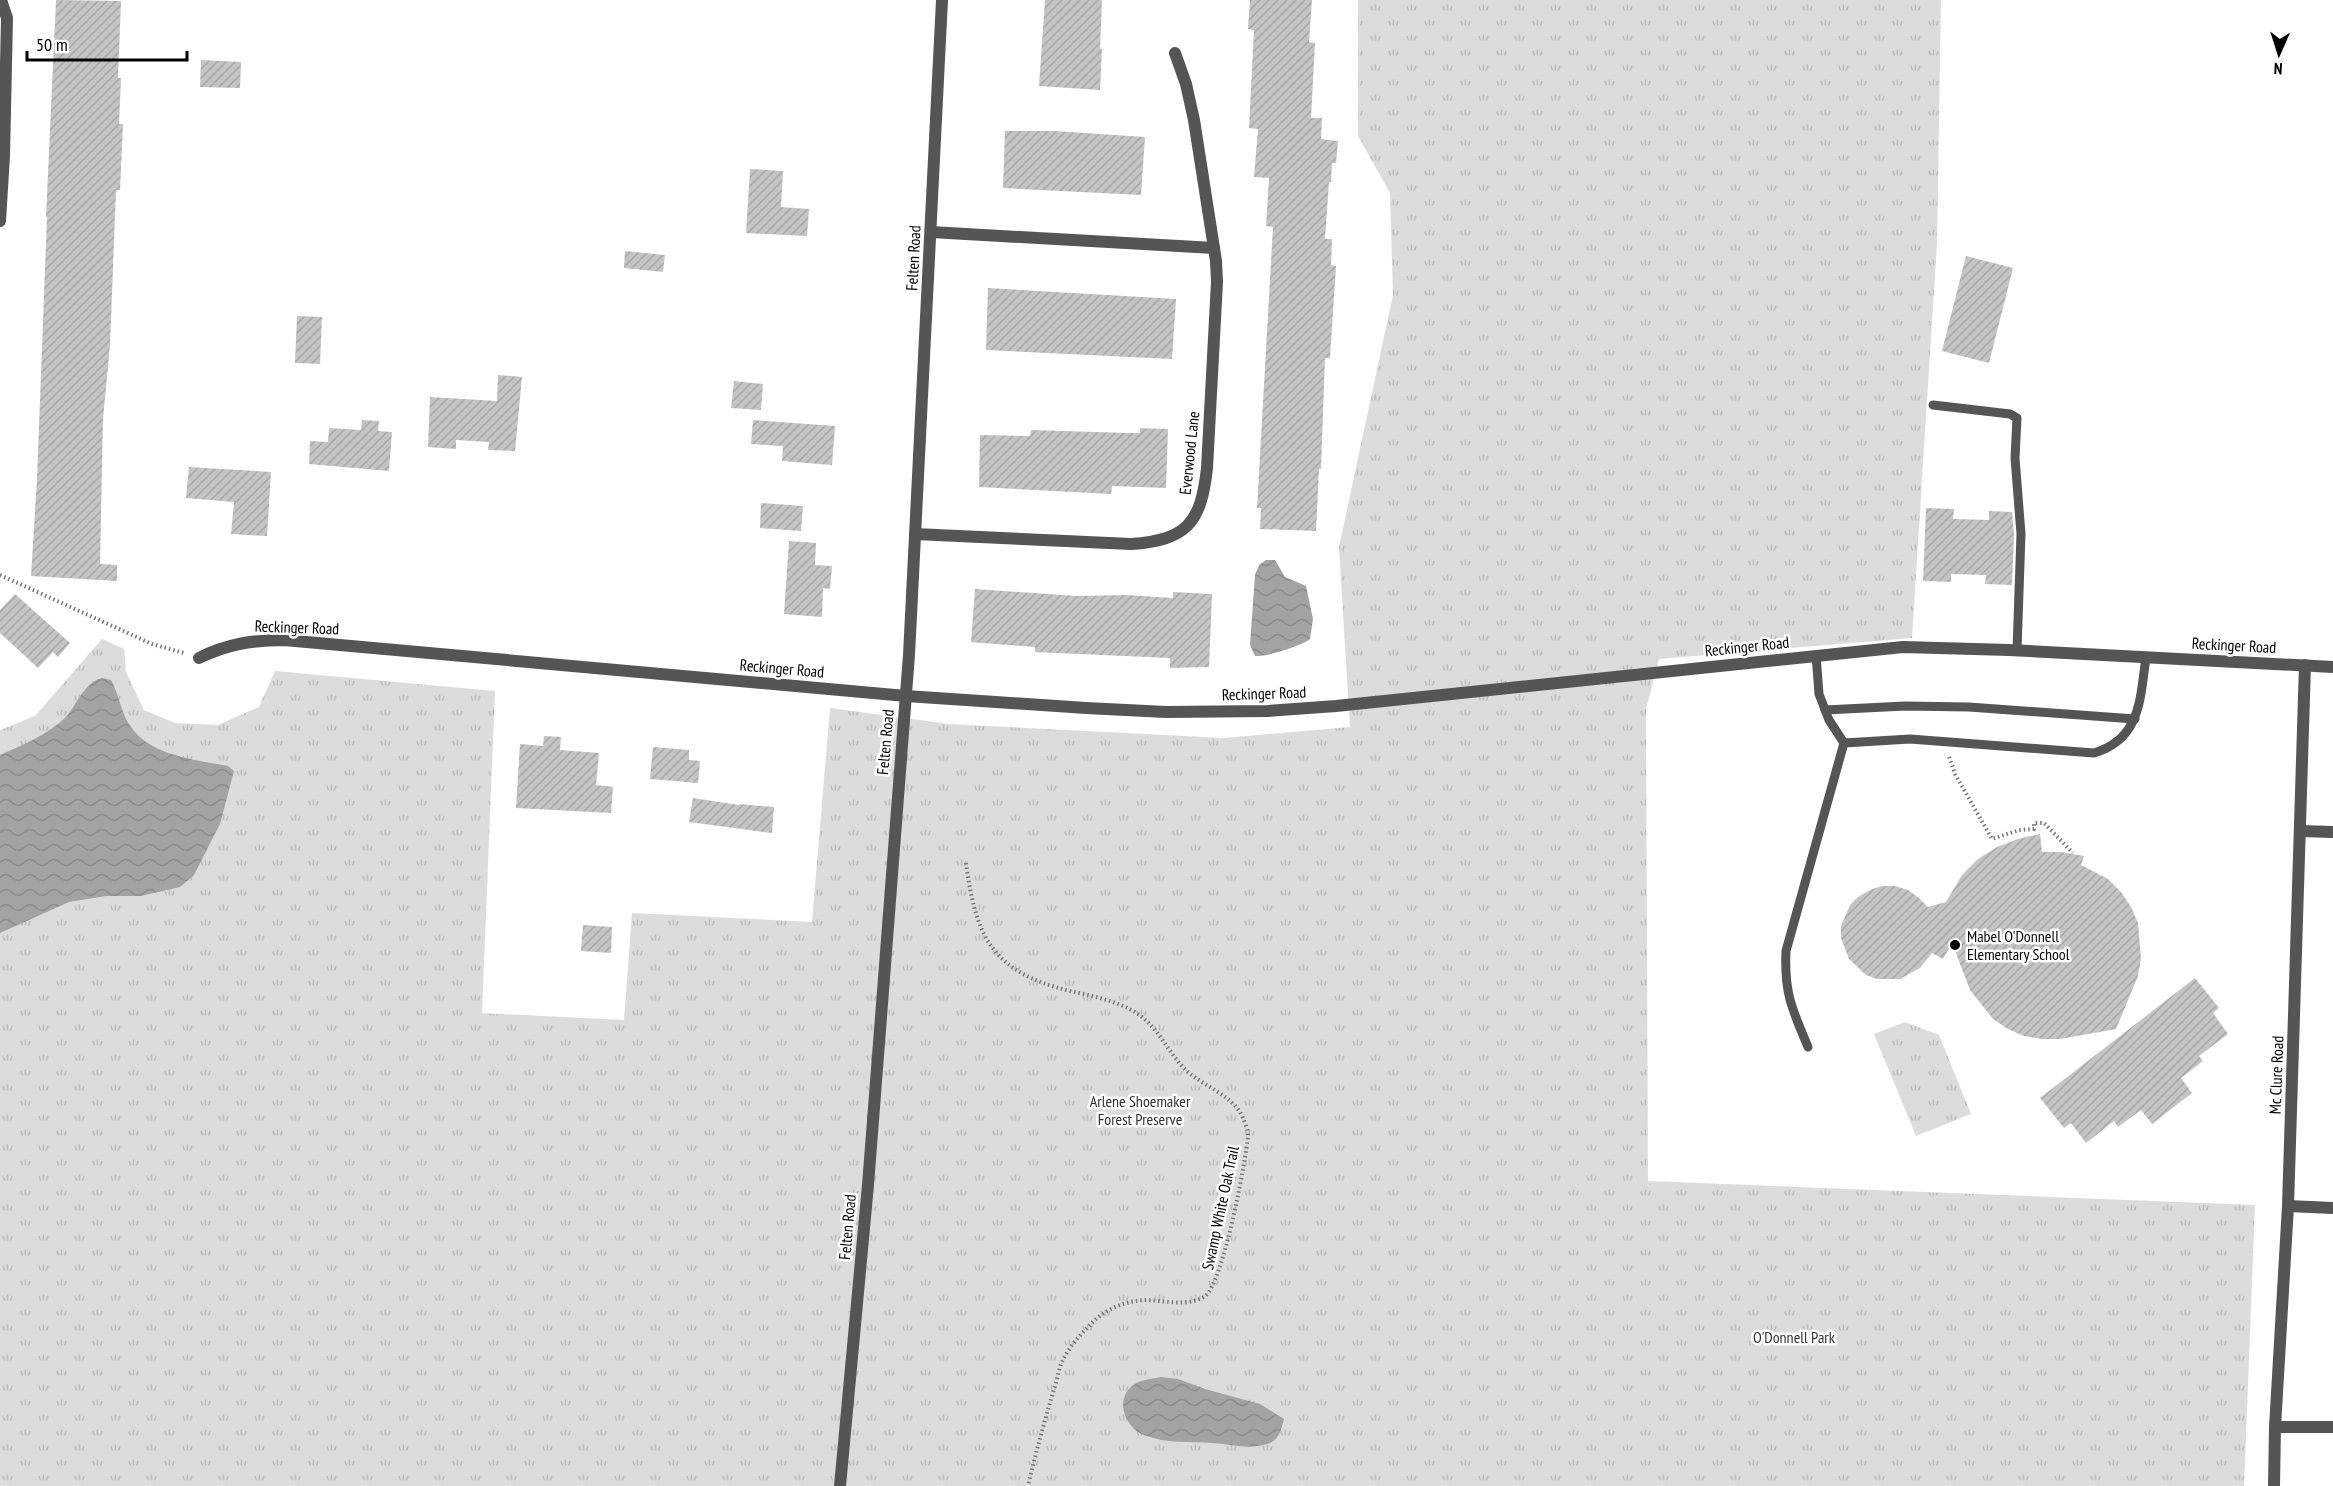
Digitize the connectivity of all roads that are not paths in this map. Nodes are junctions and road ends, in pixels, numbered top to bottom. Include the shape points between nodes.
1 (1, 0) edge
2 (942, 0) edge
3 (3, 35) edge
4 (1175, 53) dead end
5 (0, 221) edge
6 (931, 232) junction
7 (1214, 248) junction
8 (1933, 405) dead end
9 (915, 534) junction
10 (2017, 650) junction
11 (1816, 655) junction
12 (2146, 657) junction
13 (199, 658) road end
14 (2305, 665) junction
15 (2333, 668) edge
16 (906, 696) junction
17 (1825, 710) junction
18 (2135, 719) junction
19 (1844, 743) junction
20 (2300, 831) junction
21 (2333, 832) edge
22 (1808, 1047) dead end
23 (2288, 1206) junction
24 (2333, 1208) edge
25 (2275, 1427) junction
26 (2333, 1427) edge
27 (840, 1486) edge
28 (2274, 1486) edge

1 - 3 street via 7,18
2 - 6 street, Felten Road
3 - 5 street
4 - 7 street, Everwood Lane via 1194,120
6 - 7 street
6 - 9 street, Felten Road
7 - 9 street, Everwood Lane via 1217,282 1207,468 1205,490 1190,524 1165,540 1131,544
8 - 10 lane via 2017,418 2015,458 2021,534
9 - 16 street, Felten Road
10 - 11 street, Reckinger Road via 1903,647
10 - 12 street, Reckinger Road
11 - 16 street, Reckinger Road via 1268,711 1166,712
11 - 17 lane via 1819,694
12 - 14 street, Reckinger Road
12 - 18 lane
13 - 16 street, Reckinger Road via 234,644 284,640
14 - 15 street, Reckinger Road
14 - 20 street, Mc Clure Road
16 - 27 street, Felten Road
17 - 18 lane via 1905,705
17 - 19 lane
18 - 19 lane via 2119,741 2094,753 1910,739
19 - 22 lane via 1786,951 1789,1000
20 - 21 street
20 - 23 street, Mc Clure Road
23 - 24 street
23 - 25 street, Mc Clure Road
25 - 26 street
25 - 28 street, Mc Clure Road

